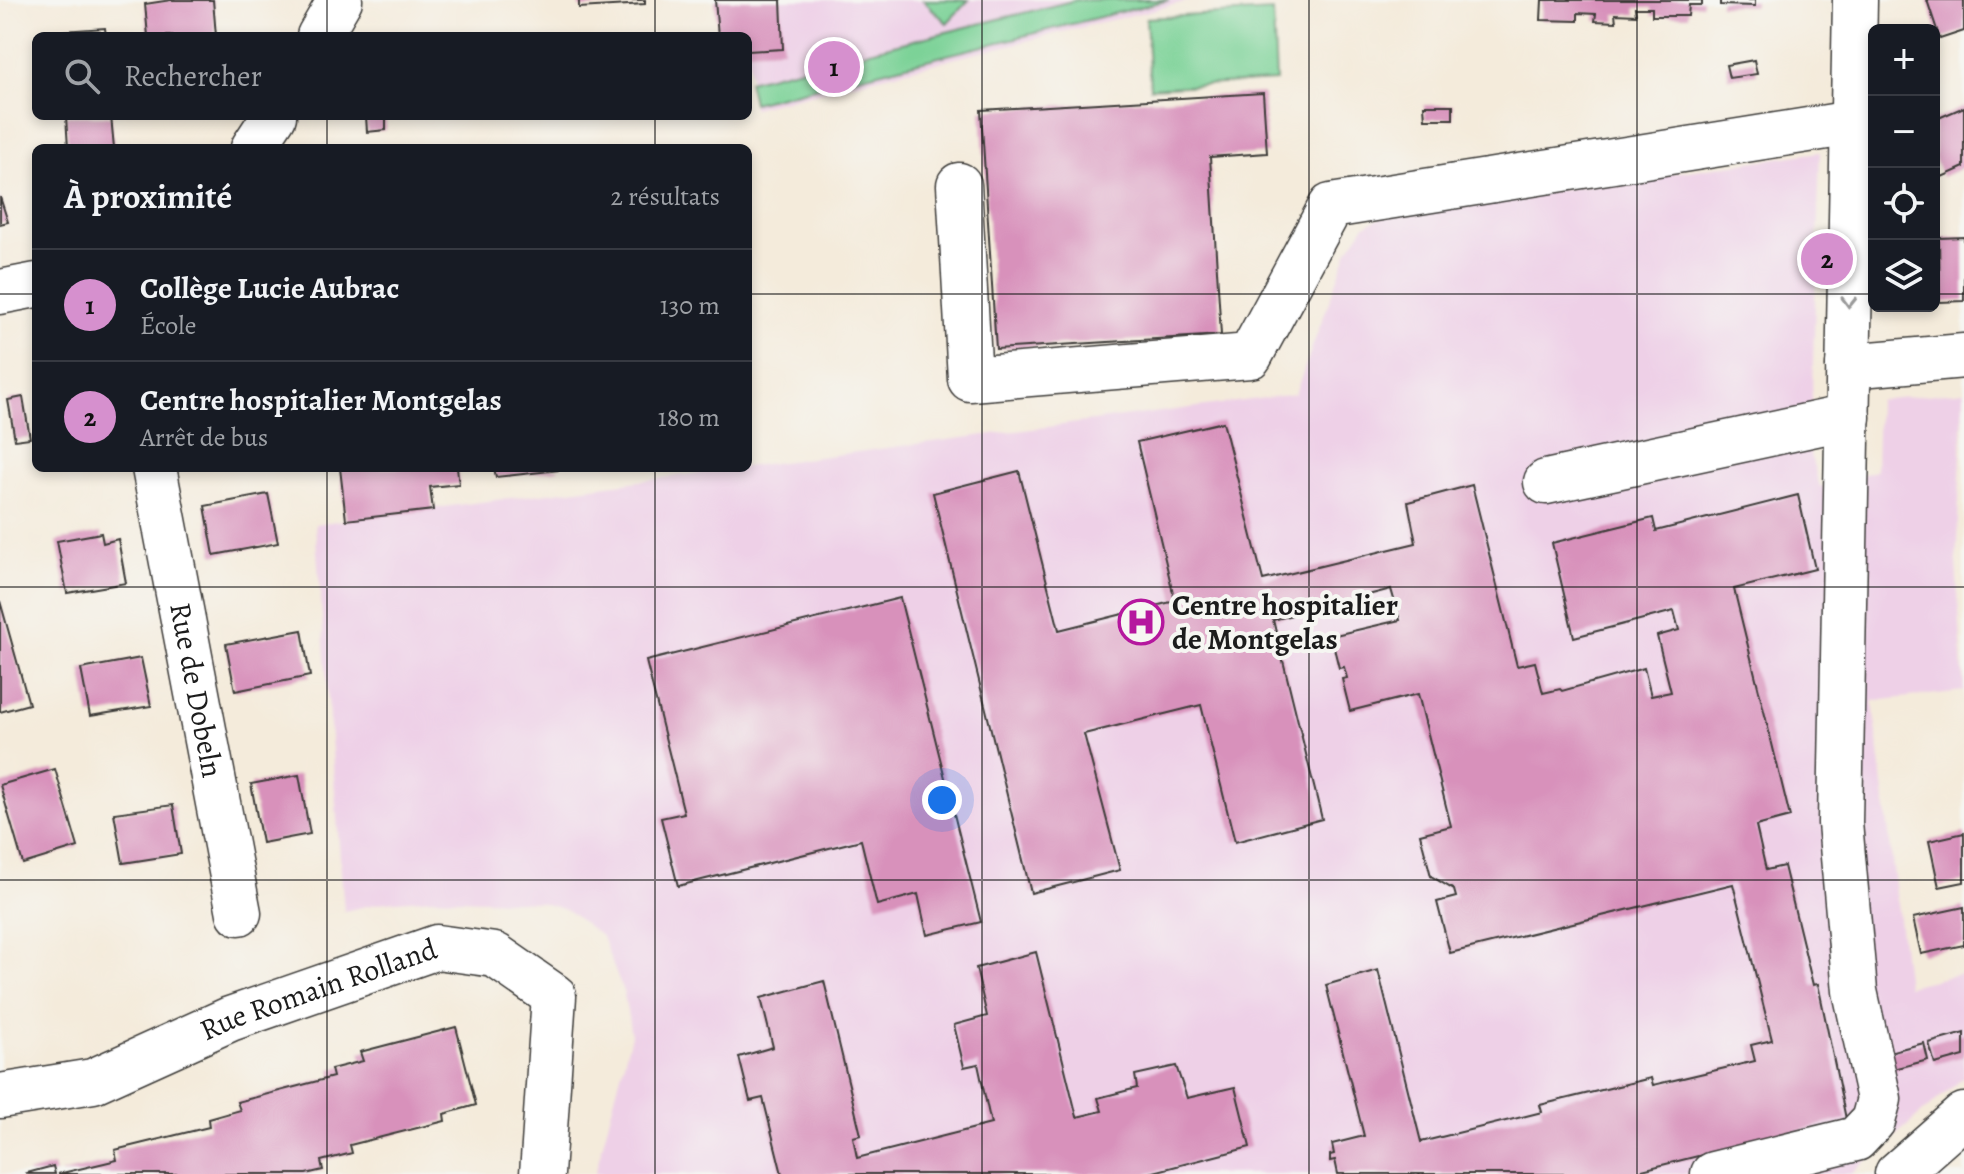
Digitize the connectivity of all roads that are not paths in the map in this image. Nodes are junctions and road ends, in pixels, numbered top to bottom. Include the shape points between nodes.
1 (340, 0) edge
2 (1855, 0) edge
3 (321, 32) edge
4 (271, 120) edge
5 (1852, 123) junction
6 (256, 144) edge
7 (959, 185) dead end
8 (32, 286) edge
9 (0, 292) edge
10 (1964, 356) edge
11 (1848, 366) junction
12 (1848, 417) junction
13 (155, 472) edge
14 (1546, 482) dead end
15 (239, 913) dead end
16 (0, 1096) edge
17 (1964, 1115) edge
18 (542, 1174) edge
19 (1713, 1174) edge
20 (1897, 1174) edge

1 - 3 street
2 - 5 street
4 - 6 street
5 - 7 street via 1331,206 1250,356 970,379
5 -> 11 street
8 - 9 street
10 - 11 street
11 - 12 street
12 - 14 street
12 - 19 street via 1840,823 1855,991 1879,1099 1873,1121 1856,1139
13 - 15 street, Rue de Dobeln
16 - 18 street, Rue Romain Rolland via 93,1081 230,1019 437,947 495,955 554,996
17 - 20 street

